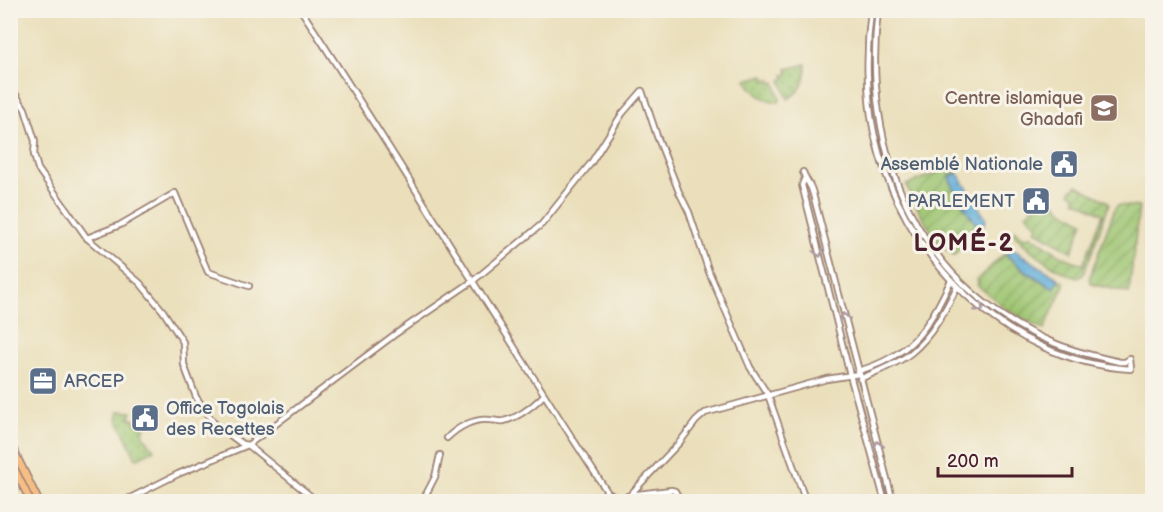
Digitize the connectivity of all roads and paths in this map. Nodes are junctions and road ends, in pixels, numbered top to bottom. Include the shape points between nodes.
1 (301, 10) edge
2 (871, 10) edge
3 (878, 10) edge
4 (10, 80) edge
5 (803, 172) dead end
6 (805, 178) junction
7 (87, 238) junction
8 (951, 280) junction
9 (473, 281) junction
10 (249, 286) dead end
11 (957, 287) junction
12 (850, 375) junction
13 (859, 375) junction
14 (544, 395) junction
15 (768, 395) junction
16 (447, 438) dead end
17 (10, 443) edge
18 (248, 445) junction
19 (440, 455) dead end
20 (10, 460) edge
21 (630, 495) junction
22 (31, 501) edge
23 (39, 501) edge
24 (122, 501) edge
25 (318, 501) edge
26 (422, 501) edge
27 (618, 501) edge
28 (681, 501) edge
29 (806, 501) edge
30 (890, 501) edge

1 - 9 street
2 - 8 street via 869,91 879,154 907,220
11 -> 3 street via 997,321 1045,347 1094,363 1131,369 1130,359 1120,362 1077,351 1003,316 954,274 923,236 898,186 879,124 875,68
4 - 7 street via 25,109 38,169
5 - 6 street
6 -> 12 street via 802,185
13 -> 6 street via 810,183
7 - 10 street via 120,225 175,193 208,272
7 - 18 street via 140,283 163,311 183,342 184,365 196,397 214,423
8 - 11 street
8 - 13 street via 930,323 918,337 892,358
9 - 14 street
9 - 15 street via 542,224 642,91 726,315
9 - 18 street
11 - 13 street via 941,317 910,354 892,365
12 - 13 street
12 - 15 street
12 - 30 street
30 -> 13 street
14 - 16 street via 523,414 504,421 473,422
14 - 27 street via 608,493
15 - 21 street via 705,414
15 - 29 street
17 - 23 highway
18 - 24 street
18 - 25 street
19 - 26 street via 435,477
20 - 22 highway
21 - 27 street
21 - 28 street via 673,490

